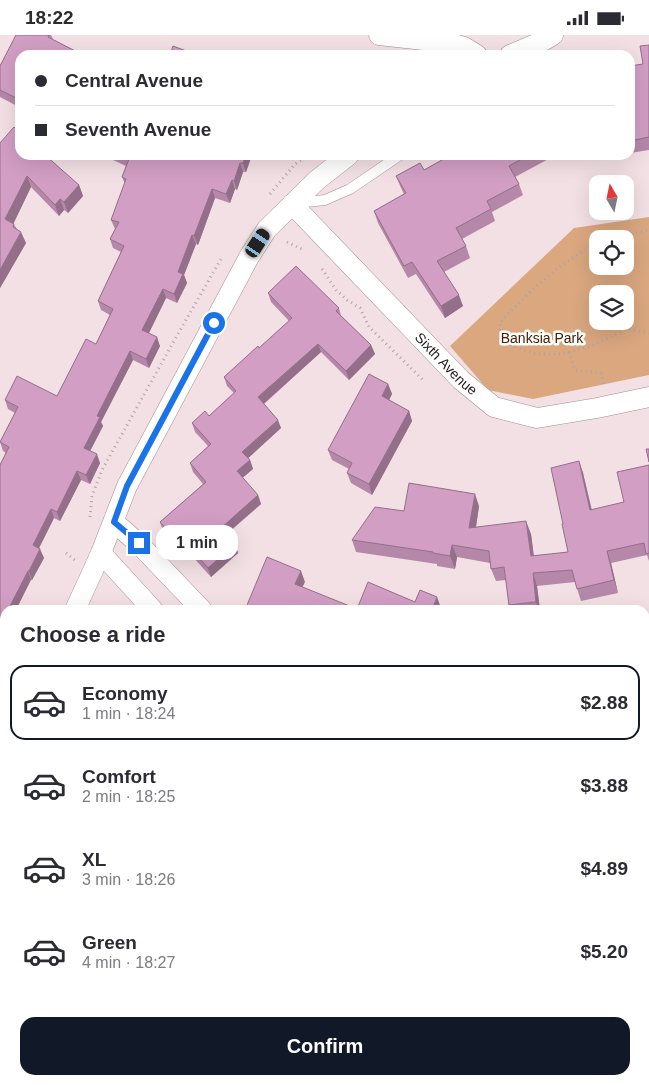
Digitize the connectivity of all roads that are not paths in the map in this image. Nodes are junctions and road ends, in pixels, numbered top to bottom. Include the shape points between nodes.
1 (379, 35) edge
2 (553, 35) edge
3 (469, 50) edge
4 (523, 50) edge
5 (343, 160) edge
6 (393, 160) edge
7 (292, 203) junction
8 (649, 397) edge
9 (114, 522) junction
10 (100, 553) junction
11 (77, 605) edge
12 (148, 605) edge
13 (197, 605) edge

1 - 3 street via 451,43
2 - 4 street
5 - 7 street
6 - 7 lane via 350,189 325,200
7 - 8 street, Sixth Avenue via 461,380 494,407 537,417
7 - 9 street via 267,229 249,257 127,486
9 - 10 street
9 - 13 street via 139,543
10 - 11 street
10 - 12 street

